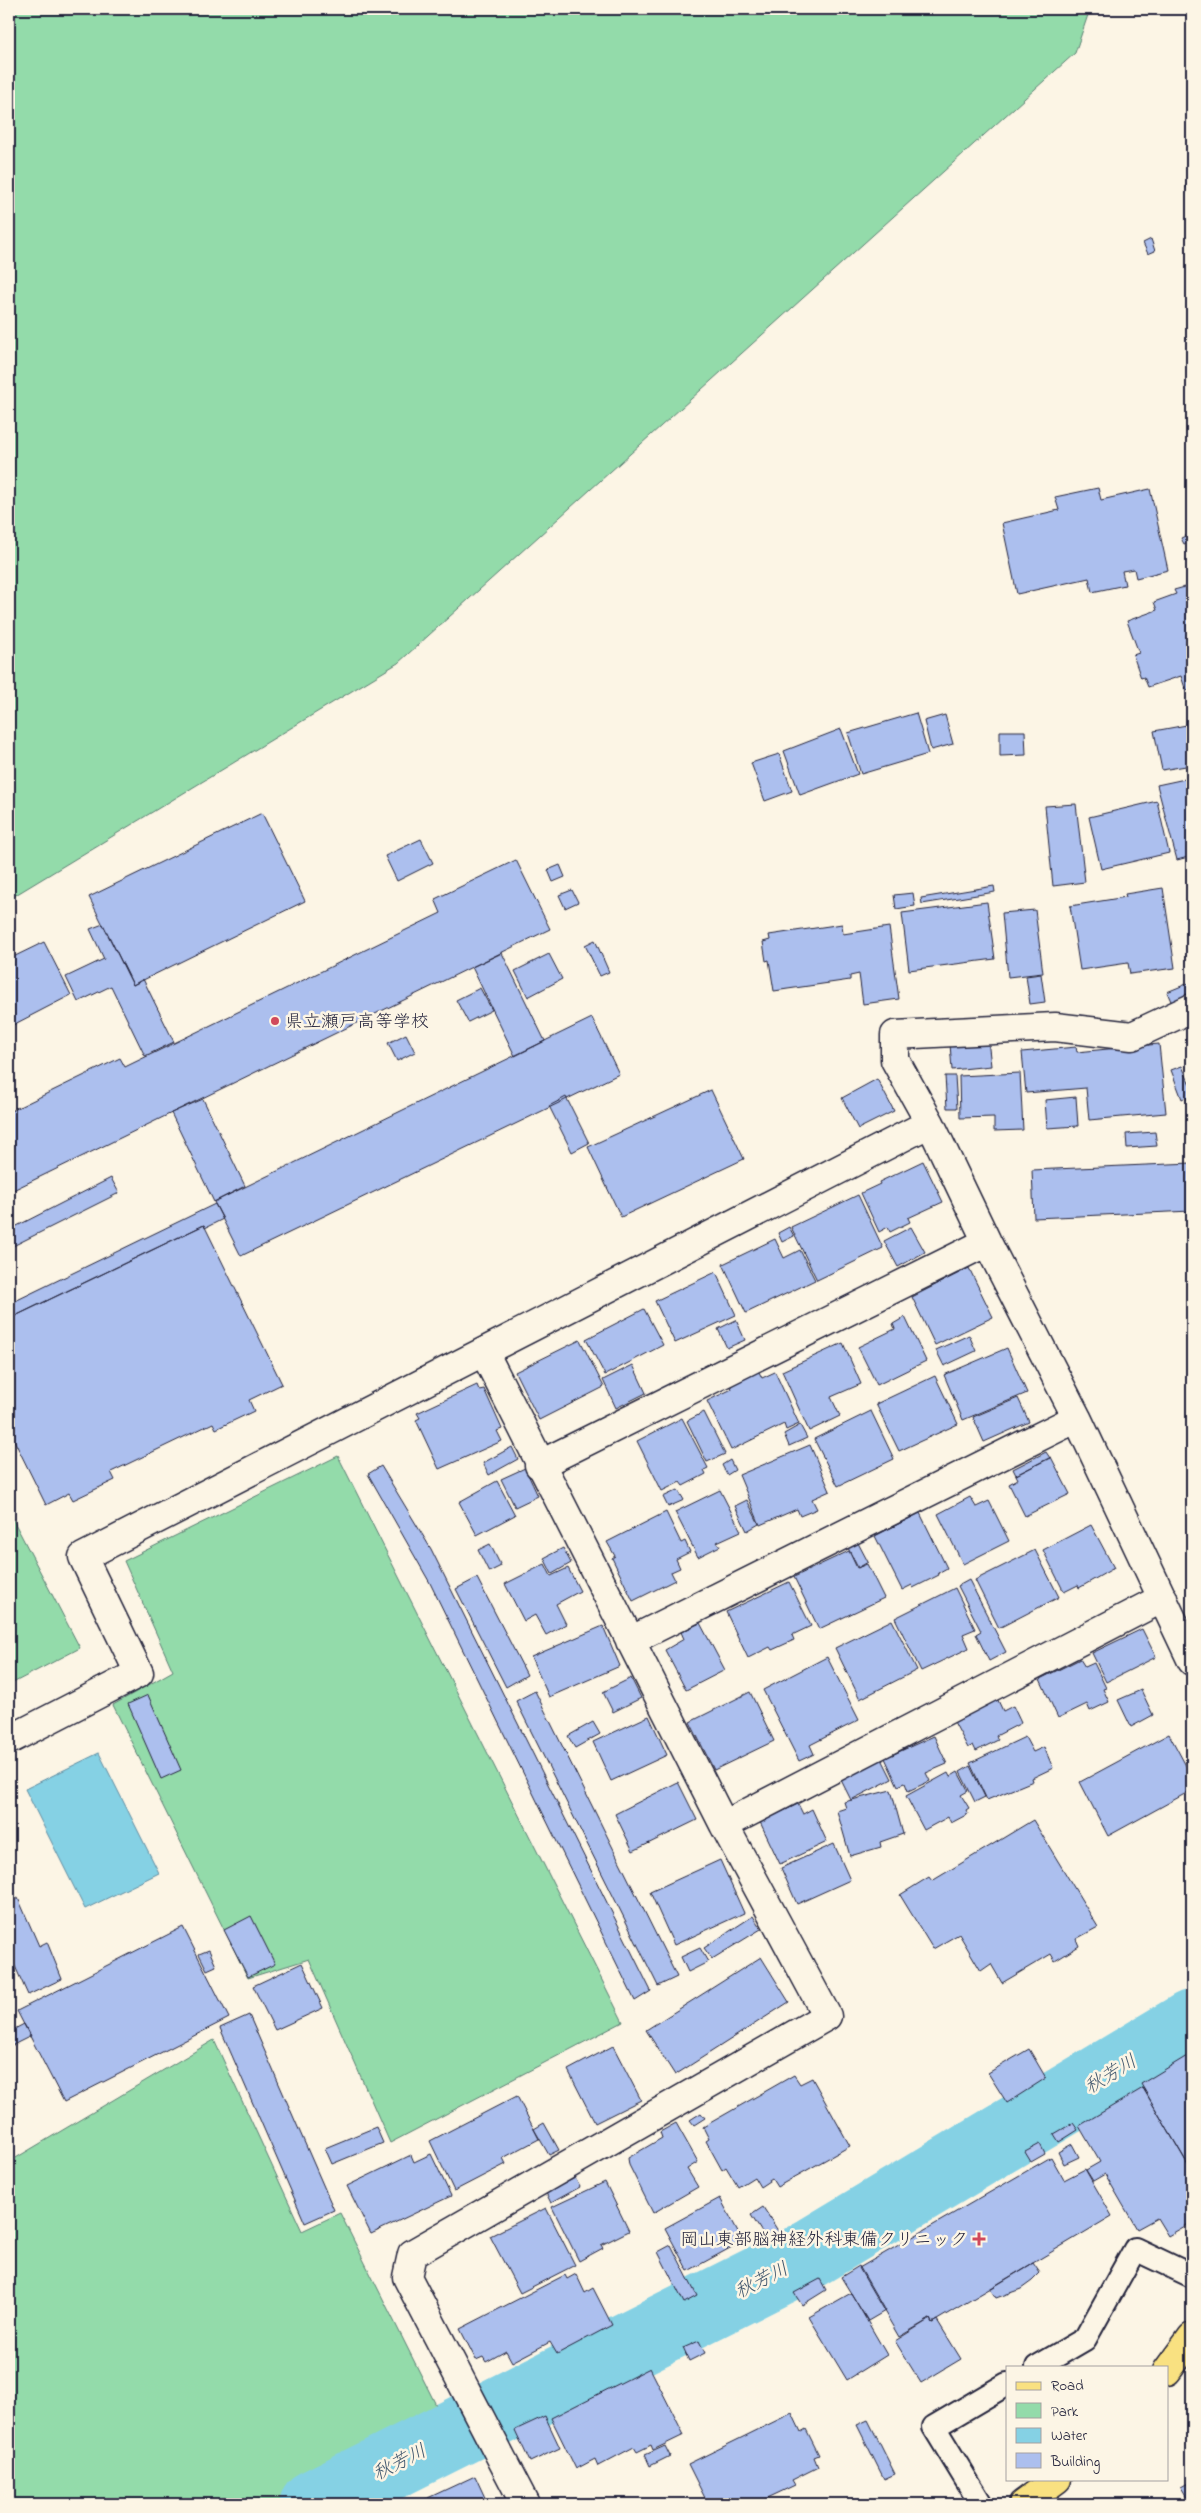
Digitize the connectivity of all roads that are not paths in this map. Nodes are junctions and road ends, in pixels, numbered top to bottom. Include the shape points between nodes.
1 (1192, 1008) edge
2 (930, 1123) junction
3 (987, 1242) junction
4 (484, 1352) junction
5 (1077, 1418) junction
6 (539, 1464) junction
7 (1163, 1598) junction
8 (630, 1642) junction
9 (1192, 1661) edge
10 (9, 1740) edge
11 (724, 1825) junction
12 (1192, 2276) edge
13 (1192, 2337) edge
14 (1039, 2366) edge
15 (1168, 2371) edge
16 (1006, 2385) edge
17 (1056, 2480) edge
18 (524, 2504) edge
19 (981, 2504) edge
20 (1023, 2504) edge

1 - 2 street via 1132,1036 1055,1028 895,1035 895,1060
2 - 3 street
2 - 4 street
3 - 5 street
3 - 6 street
4 - 6 street
4 - 10 street via 82,1558 139,1673
5 - 7 street
5 - 8 street
6 - 8 street
7 - 9 street
7 - 11 street
8 - 11 street
11 - 18 street via 827,2016 412,2254 407,2277
12 - 14 lane via 1135,2249 1085,2339
13 - 15 main road
16 - 19 lane via 934,2426
17 - 20 main road

